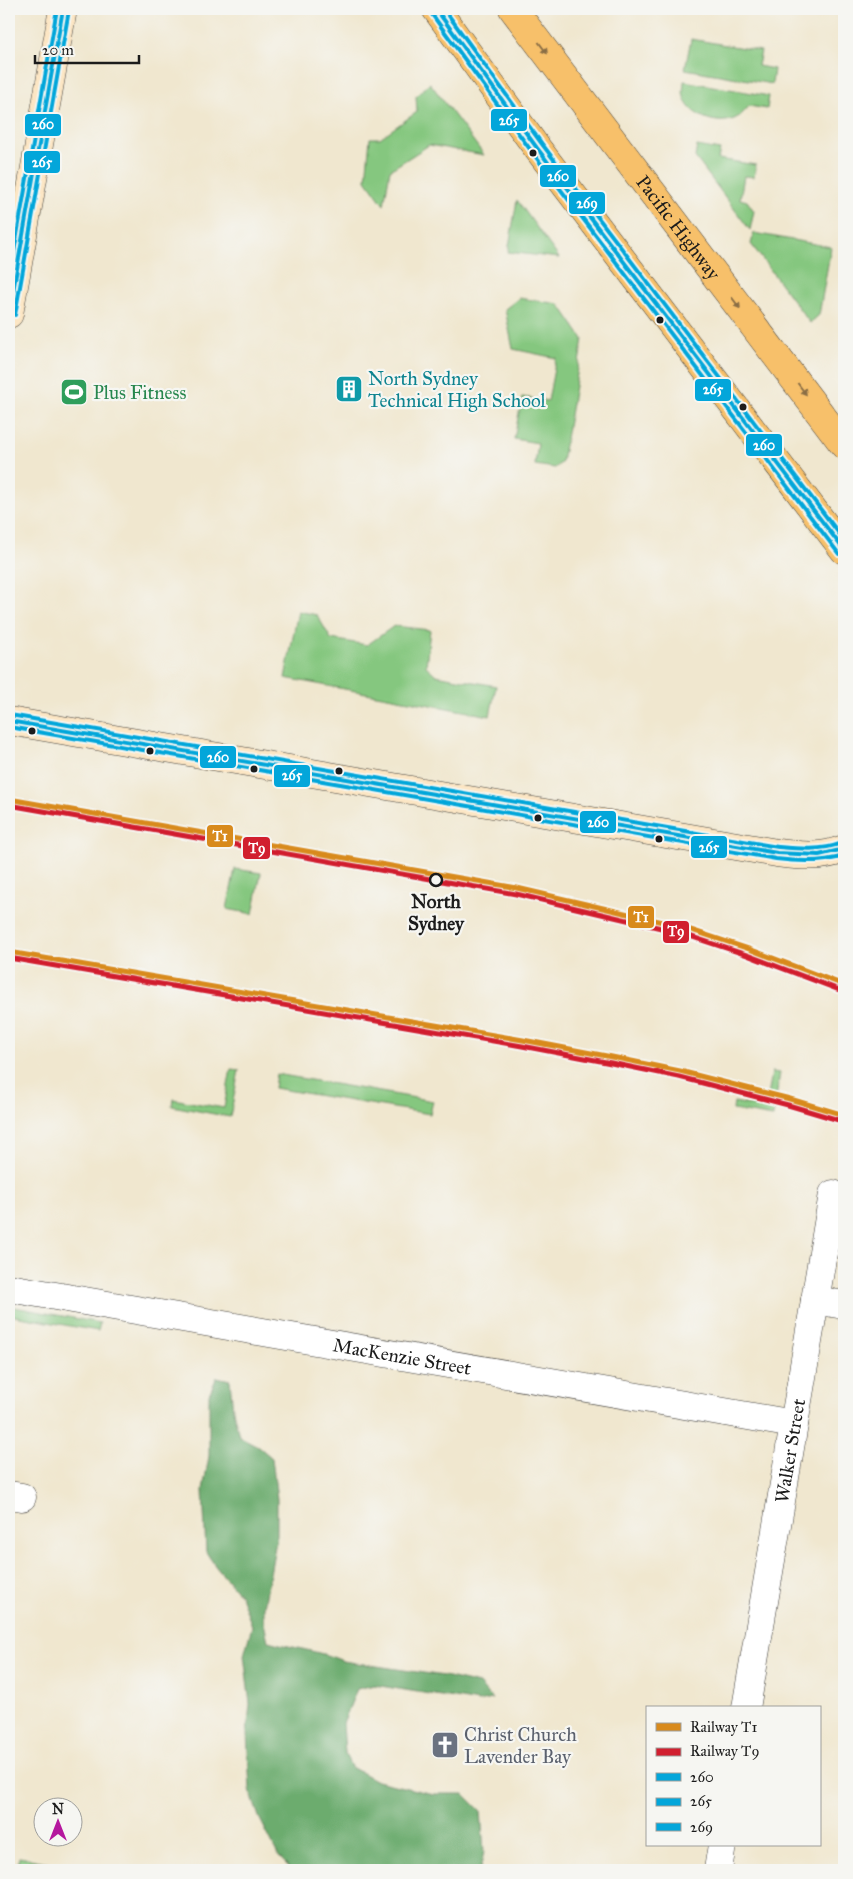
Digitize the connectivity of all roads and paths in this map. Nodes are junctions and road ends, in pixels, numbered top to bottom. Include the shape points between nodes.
1 (63, 9) edge
2 (436, 9) edge
3 (513, 9) edge
4 (9, 314) edge
5 (844, 444) edge
6 (844, 550) edge
7 (9, 721) edge
8 (844, 849) edge
9 (833, 1194) dead end
10 (9, 1288) edge
11 (814, 1300) junction
12 (844, 1305) edge
13 (794, 1424) junction
14 (746, 1706) edge
15 (722, 1846) edge
16 (718, 1870) edge

1 - 4 main road
2 - 6 main road via 537,148
3 -> 5 main road, Pacific Highway
7 - 8 main road via 777,853 819,856
9 - 11 street, Walker Street
10 - 13 street, MacKenzie Street
11 - 12 street
11 - 13 street, Walker Street
13 - 14 street, Walker Street
15 - 16 street

